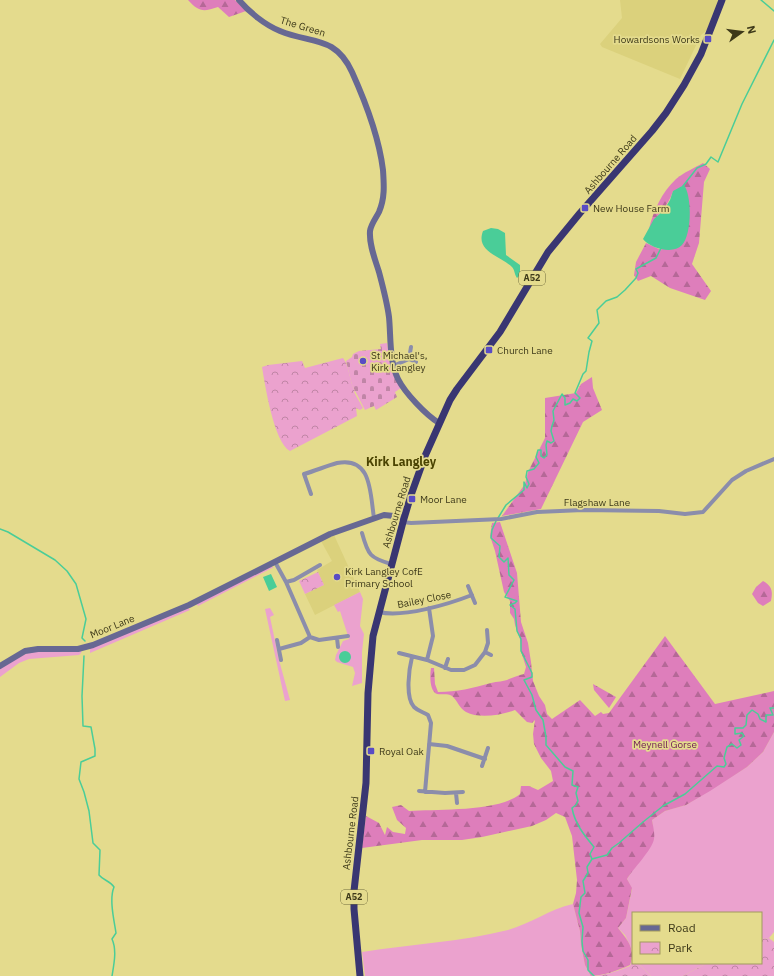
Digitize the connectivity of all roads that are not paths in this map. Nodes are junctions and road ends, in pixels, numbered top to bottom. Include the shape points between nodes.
1 (239, 0) edge
2 (722, 0) edge
3 (411, 347) dead end
4 (409, 359) junction
5 (416, 362) dead end
6 (393, 366) junction
7 (439, 423) junction
8 (774, 459) edge
9 (311, 494) dead end
10 (374, 518) junction
11 (403, 520) junction
12 (362, 533) dead end
13 (275, 562) junction
14 (391, 564) junction
15 (320, 565) dead end
16 (286, 582) junction
17 (468, 586) dead end
18 (472, 595) junction
19 (475, 603) dead end
20 (429, 608) junction
21 (378, 612) junction
22 (487, 630) dead end
23 (348, 636) dead end
24 (310, 637) junction
25 (337, 638) junction
26 (277, 640) dead end
27 (338, 647) dead end
28 (279, 649) junction
29 (486, 652) junction
30 (399, 653) dead end
31 (492, 655) dead end
32 (412, 657) junction
33 (448, 659) dead end
34 (281, 660) dead end
35 (427, 660) junction
36 (0, 666) edge
37 (445, 668) junction
38 (429, 744) junction
39 (488, 748) dead end
40 (485, 759) junction
41 (482, 766) dead end
42 (419, 791) dead end
43 (425, 792) junction
44 (463, 792) dead end
45 (456, 793) junction
46 (457, 803) dead end
47 (360, 976) edge

1 - 6 street, The Green via 280,31 325,43 338,51 352,72 366,106 383,169 383,201 371,225 370,239 389,315
2 - 7 highway, Ashbourne Road / A52 via 701,54 666,113 548,252 500,332 456,389
3 - 4 street
4 - 5 street
4 - 6 street
6 - 7 street via 404,389
7 - 11 highway, Ashbourne Road / A52 via 417,476
8 - 11 street, Flagshaw Lane via 732,480 703,512 686,514 583,510 537,512 501,519 411,523
9 - 10 street via 304,474 336,463 357,464 366,475
10 - 11 street, Moor Lane via 384,515
10 - 13 street, Moor Lane via 330,534
11 - 14 highway, Ashbourne Road / A52
12 - 14 street via 371,555 375,559
13 - 16 street
13 - 36 street, Moor Lane via 189,604 93,645 78,649 25,651
14 - 21 highway, Ashbourne Road / A52
15 - 16 street
16 - 24 street
17 - 18 street
18 - 19 street
18 - 20 street, Bailey Close
20 - 21 street, Bailey Close via 396,613
20 - 35 street via 433,636
21 - 47 highway, Ashbourne Road / A52 via 370,658 366,783 354,882
22 - 29 street
23 - 25 street
24 - 25 street via 318,640
24 - 28 street via 301,643
25 - 27 street
26 - 28 street
28 - 34 street
29 - 31 street
29 - 37 street via 471,668 458,671
30 - 32 street
32 - 35 street
32 - 38 street via 408,676 410,699 413,707 430,718
33 - 37 street
35 - 37 street
38 - 40 street via 447,746
38 - 43 street
39 - 40 street
40 - 41 street
42 - 43 street
43 - 45 street
44 - 45 street
45 - 46 street

